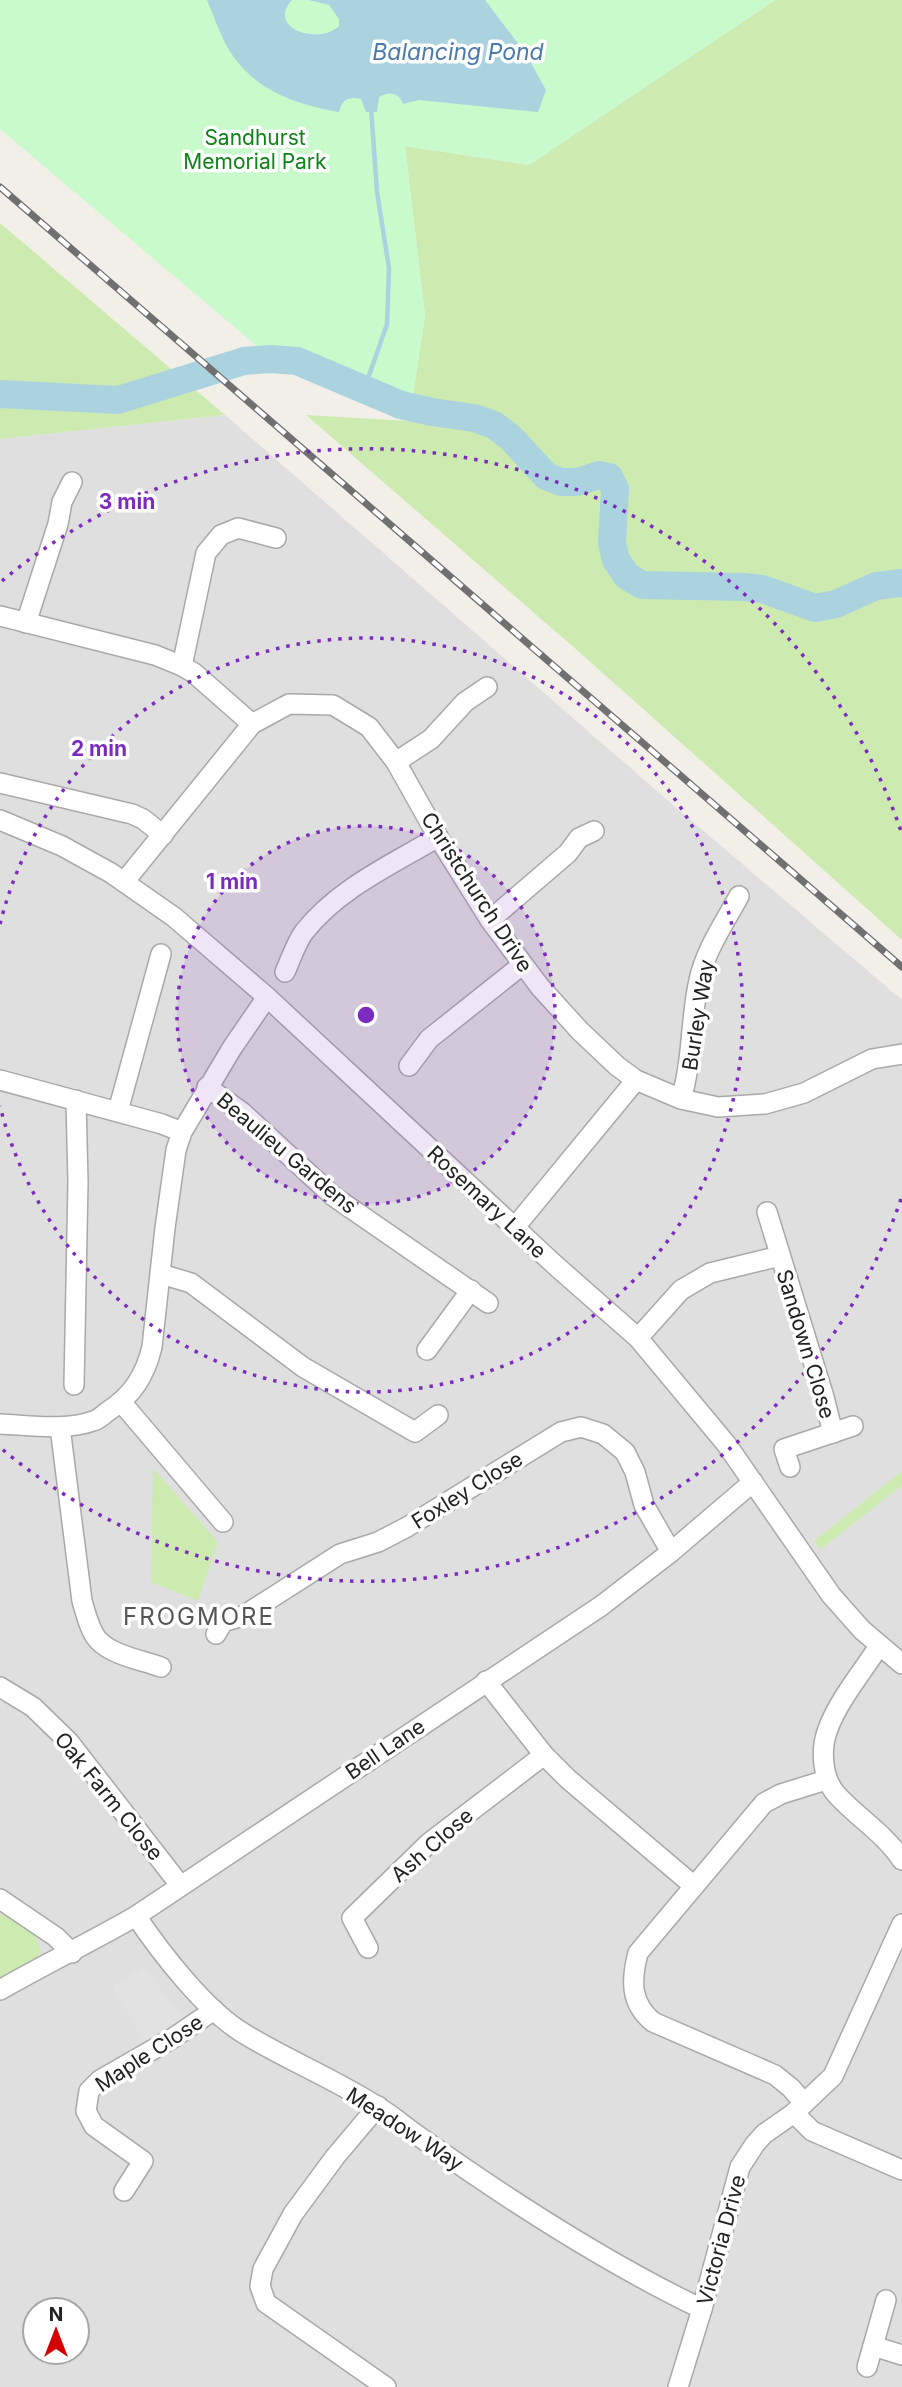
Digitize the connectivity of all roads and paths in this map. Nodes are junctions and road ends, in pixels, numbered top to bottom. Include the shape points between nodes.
1 (72, 482) dead end
2 (276, 538) dead end
3 (0, 615) edge
4 (26, 622) junction
5 (182, 666) junction
6 (487, 687) dead end
7 (252, 724) junction
8 (396, 762) junction
9 (0, 783) edge
10 (0, 820) edge
11 (594, 831) dead end
12 (163, 835) junction
13 (438, 838) junction
14 (124, 882) junction
15 (739, 896) dead end
16 (490, 920) junction
17 (161, 954) dead end
18 (522, 965) junction
19 (285, 972) dead end
20 (267, 997) junction
21 (902, 1054) edge
22 (409, 1066) dead end
23 (0, 1080) edge
24 (636, 1080) junction
25 (207, 1087) junction
26 (681, 1099) junction
27 (76, 1100) junction
28 (118, 1111) junction
29 (182, 1132) junction
30 (767, 1212) dead end
31 (515, 1227) junction
32 (780, 1256) junction
33 (161, 1275) junction
34 (471, 1290) junction
35 (488, 1303) dead end
36 (638, 1338) junction
37 (428, 1350) dead end
38 (74, 1385) dead end
39 (122, 1402) junction
40 (438, 1415) dead end
41 (0, 1424) edge
42 (853, 1426) dead end
43 (60, 1427) junction
44 (832, 1433) junction
45 (790, 1466) dead end
46 (753, 1482) junction
47 (223, 1522) dead end
48 (671, 1552) junction
49 (216, 1634) dead end
50 (879, 1646) junction
51 (902, 1664) edge
52 (161, 1667) dead end
53 (486, 1682) junction
54 (0, 1687) edge
55 (544, 1755) junction
56 (827, 1780) junction
57 (902, 1860) edge
58 (180, 1885) junction
59 (694, 1886) junction
60 (0, 1899) edge
61 (136, 1916) junction
62 (902, 1924) edge
63 (368, 1948) dead end
64 (72, 1953) junction
65 (0, 1990) edge
66 (214, 2010) junction
67 (378, 2106) junction
68 (799, 2108) junction
69 (902, 2170) edge
70 (124, 2191) dead end
71 (886, 2300) dead end
72 (702, 2309) junction
73 (873, 2346) junction
74 (902, 2355) edge
75 (867, 2367) dead end
76 (386, 2387) edge
77 (678, 2387) edge

1 - 4 street
2 - 5 street via 238,528 220,536 206,553
3 - 4 street
4 - 5 street
5 - 7 street
6 - 8 street via 465,702 431,739
7 - 8 street, Christchurch Drive via 289,704 333,705 369,727
7 - 12 street, Christchurch Drive
8 - 13 street, Christchurch Drive
9 - 12 street via 132,814
10 - 14 street, Rosemary Lane via 62,846
11 - 16 street via 579,838 568,853
12 - 14 street, Christchurch Drive
13 - 16 street, Christchurch Drive
13 - 19 street via 332,902 303,934
14 - 20 street, Rosemary Lane via 164,909
15 - 26 street, Burley Way via 709,947 699,981
16 - 18 street, Christchurch Drive
17 - 28 street
18 - 22 street via 429,1039
18 - 24 street, Christchurch Drive via 580,1031
20 - 25 street, Beaulieu Gardens
20 - 31 street, Rosemary Lane
21 - 26 street, Christchurch Drive via 872,1059 804,1093 765,1104 718,1107
23 - 27 street
24 - 26 street, Christchurch Drive
24 - 31 street
25 - 29 street, Beaulieu Gardens
25 - 34 street, Beaulieu Gardens via 243,1113 333,1196
27 - 28 street
27 - 38 street
28 - 29 street
29 - 33 street, Beaulieu Gardens
30 - 32 street, Sandown Close
31 - 36 street, Rosemary Lane
32 - 36 street, Sandown Close via 710,1273 681,1290
32 - 44 street, Sandown Close
33 - 39 street, Beaulieu Gardens via 148,1364
33 - 40 street via 191,1283 303,1367 415,1432
34 - 35 street, Beaulieu Gardens
34 - 37 street
36 - 46 street, Rosemary Lane
39 - 43 street, Beaulieu Gardens via 93,1421
39 - 47 street
41 - 43 street, Beaulieu Gardens
42 - 44 street, Sandown Close
43 - 52 street via 82,1601 90,1625 99,1641 119,1653
44 - 45 street, Sandown Close via 784,1449
46 - 48 street, Bell Lane
46 - 50 street, Rosemary Lane via 831,1595
48 - 49 street, Foxley Close via 644,1505 625,1452 603,1434 580,1427 561,1432 378,1542 340,1554 243,1616 223,1622
48 - 53 street, Bell Lane via 601,1606
50 - 51 street, Rosemary Lane
50 - 56 street via 827,1730
53 - 55 street
53 - 58 street, Bell Lane
54 - 58 street, Oak Farm Close via 33,1707 69,1742
55 - 59 street
55 - 63 street, Ash Close via 429,1843 352,1918
56 - 57 street via 835,1794 894,1847
56 - 59 street via 764,1803
58 - 61 street, Bell Lane
59 - 68 street via 638,1953 634,1994 642,2012 653,2022 775,2075 791,2088
60 - 64 street
61 - 64 street, Bell Lane
61 - 66 street, Meadow Way via 158,1950
62 - 68 street, Victoria Drive via 833,2076
64 - 65 street, Bell Lane
66 - 67 street, Meadow Way via 241,2032
66 - 70 street, Maple Close via 89,2091 86,2110 94,2126 143,2161
67 - 72 street, Meadow Way via 568,2236
67 - 76 street via 293,2214 263,2269 260,2286 266,2303
68 - 69 street via 813,2131
68 - 72 street, Victoria Drive via 764,2134 740,2167
71 - 73 street
72 - 77 street, Victoria Drive
73 - 74 street
73 - 75 street

